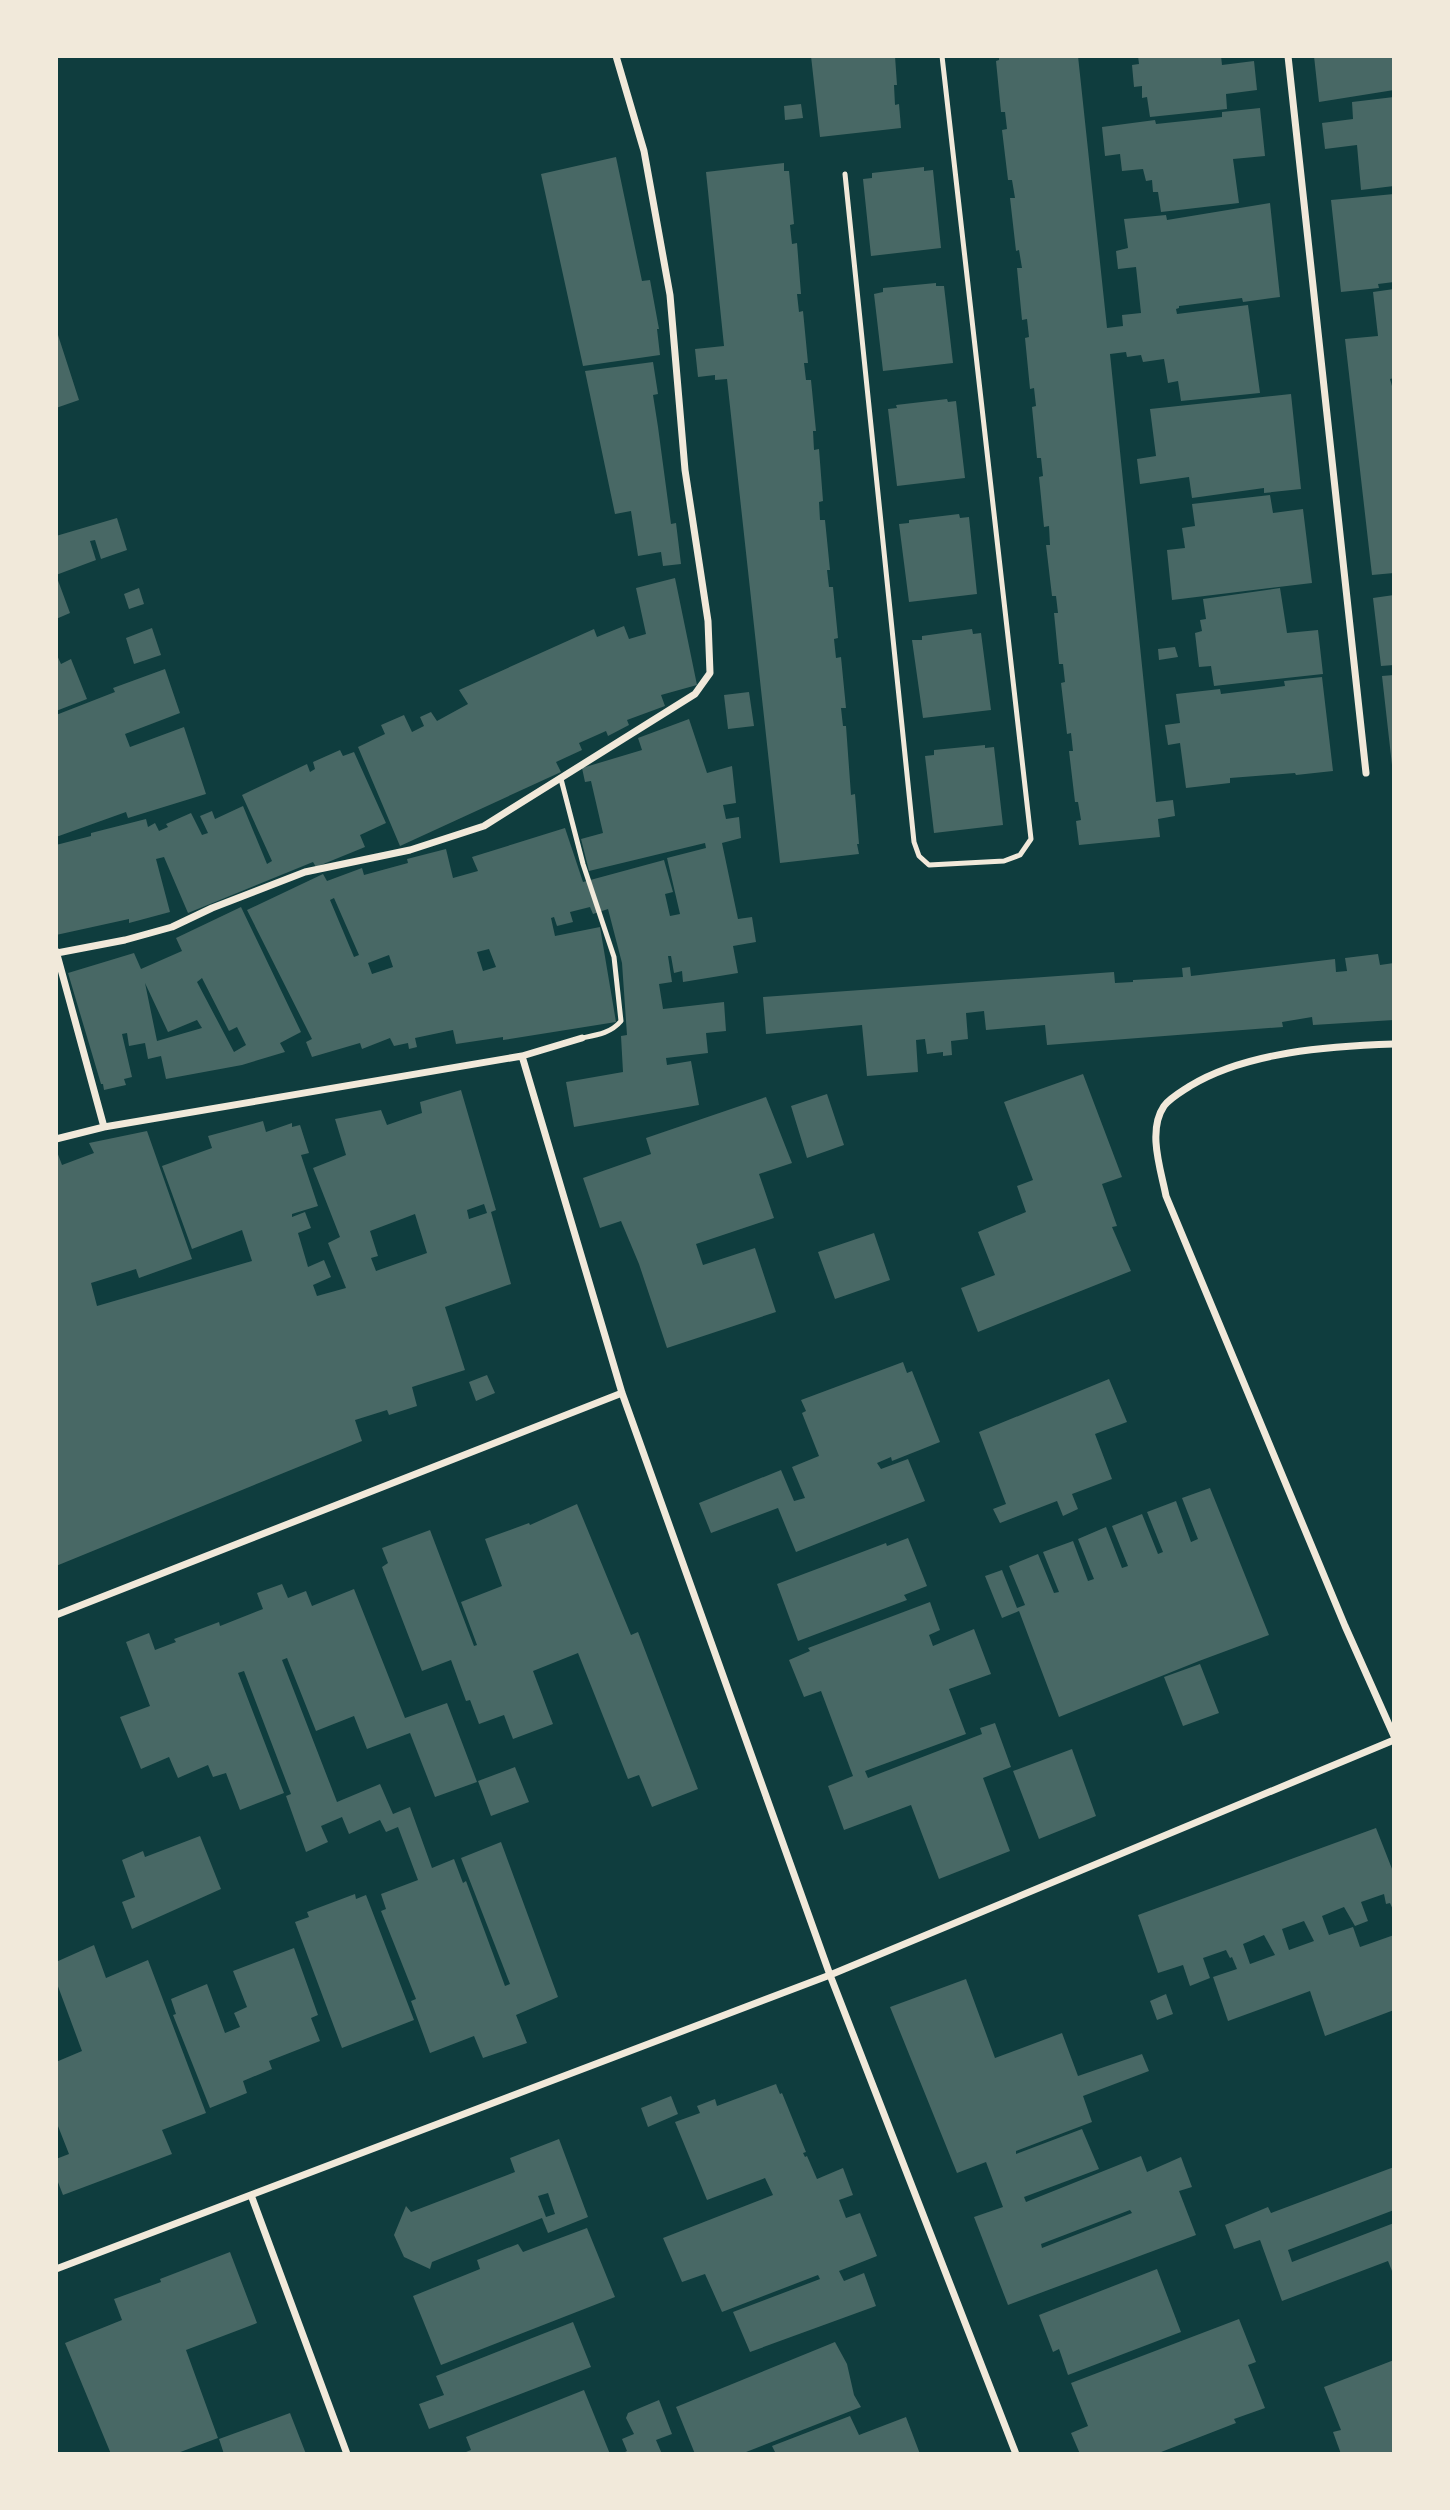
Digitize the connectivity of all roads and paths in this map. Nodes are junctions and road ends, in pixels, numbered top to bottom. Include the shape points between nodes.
1 (615, 56) edge
2 (942, 56) edge
3 (1288, 56) edge
4 (845, 174) dead end
5 (1366, 773) dead end
6 (561, 779) junction
7 (56, 952) edge
8 (582, 1038) joint
9 (1394, 1044) edge
10 (522, 1056) junction
11 (104, 1127) junction
12 (56, 1139) edge
13 (622, 1393) junction
14 (56, 1615) edge
15 (1394, 1738) edge
16 (831, 1975) junction
17 (251, 2195) junction
18 (56, 2269) edge
19 (347, 2454) edge
20 (1016, 2454) edge

1 - 6 street via 644,151 670,295 710,673 695,694
2 - 4 lane via 1031,839 1020,855 1004,861 929,865 914,842
3 - 5 street
6 - 7 street via 484,826 410,850 305,872 172,927
6 - 8 lane via 614,957 621,1021 603,1034
7 - 11 street
8 - 10 street
9 - 15 street via 1347,1046 1246,1062 1207,1076 1164,1106 1157,1149 1166,1196
10 - 11 street
10 - 13 street
11 - 12 street
13 - 14 street
13 - 16 street
15 - 16 street
16 - 17 street
16 - 20 street
17 - 18 street
17 - 19 street

